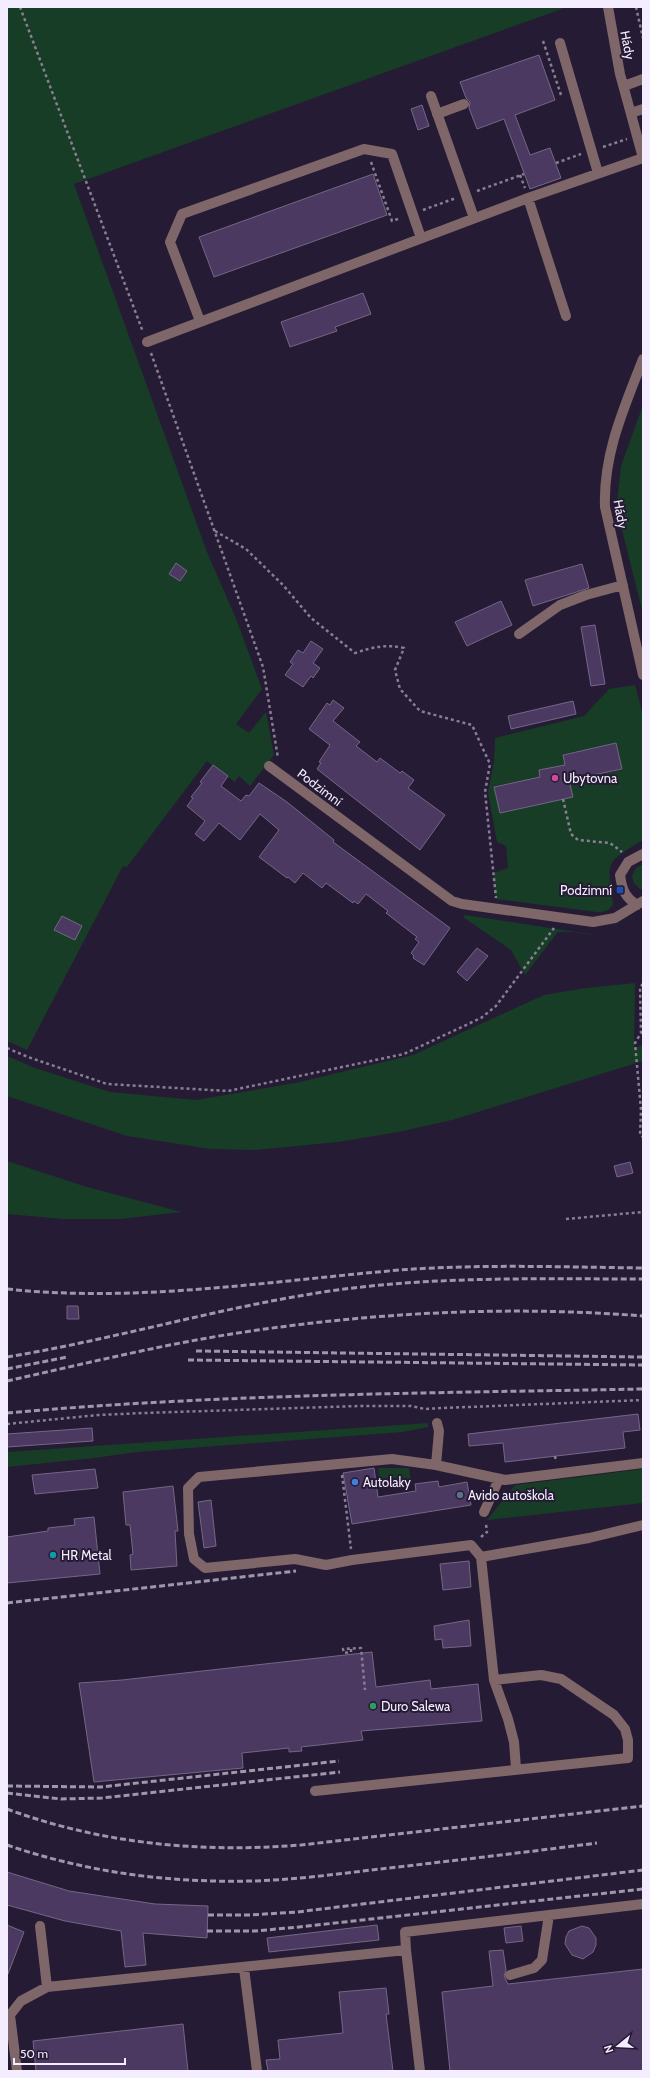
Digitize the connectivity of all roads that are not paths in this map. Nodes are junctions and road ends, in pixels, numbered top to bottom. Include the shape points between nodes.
1 (608, 7) edge
2 (560, 43) dead end
3 (643, 79) edge
4 (624, 86) junction
5 (431, 96) dead end
6 (464, 104) dead end
7 (643, 109) edge
8 (631, 113) junction
9 (437, 114) junction
10 (643, 158) edge
11 (598, 173) junction
12 (528, 198) junction
13 (474, 218) junction
14 (421, 238) junction
15 (566, 316) dead end
16 (200, 322) junction
17 (147, 342) road end
18 (643, 359) edge
19 (623, 585) junction
20 (519, 634) dead end
21 (643, 675) edge
22 (269, 766) dead end
23 (643, 854) edge
24 (640, 903) edge
25 (437, 1423) dead end
26 (643, 1463) edge
27 (436, 1465) junction
28 (499, 1479) junction
29 (484, 1512) dead end
30 (643, 1525) edge
31 (481, 1557) junction
32 (494, 1680) junction
33 (516, 1768) junction
34 (315, 1791) dead end
35 (643, 1904) edge
36 (549, 1915) junction
37 (40, 1926) dead end
38 (406, 1950) junction
39 (244, 1968) junction
40 (510, 1975) dead end
41 (47, 1987) junction
42 (17, 2071) edge
43 (257, 2071) edge
44 (420, 2071) edge

1 - 4 street, Hády
2 - 11 street
3 - 4 street
4 - 8 street, Hády
5 - 9 street
6 - 9 street
7 - 8 street
8 - 10 street, Hády
9 - 13 street
10 - 11 street
11 - 12 street
12 - 13 street
12 - 15 street
13 - 14 street
14 - 16 street
14 - 16 street via 392,154 366,149 182,214 170,242
16 - 17 street
18 - 19 street, Hády via 616,426 604,486 605,507
19 - 20 street via 586,594 560,605
19 - 21 street, Hády
22 - 24 street, Podzimní via 452,901 497,904 593,922 615,918
23 - 24 street, Podzimní via 628,862 620,875 622,890 627,898
25 - 27 street via 439,1431
26 - 28 street
27 - 28 street
27 - 31 street via 392,1459 199,1477 188,1488 189,1534 194,1559 205,1568 295,1559 326,1565 471,1545
28 - 29 street
30 - 31 street via 589,1538
31 - 32 street
32 - 33 street via 514,1742
32 - 33 street via 541,1675 561,1680 614,1715 625,1729 628,1740 628,1758
33 - 34 street
35 - 36 street
36 - 38 street via 404,1932
36 - 40 street via 542,1960 534,1968
37 - 41 street
38 - 39 street
38 - 44 street
39 - 41 street
39 - 43 street
41 - 42 street via 21,2001 10,2015

